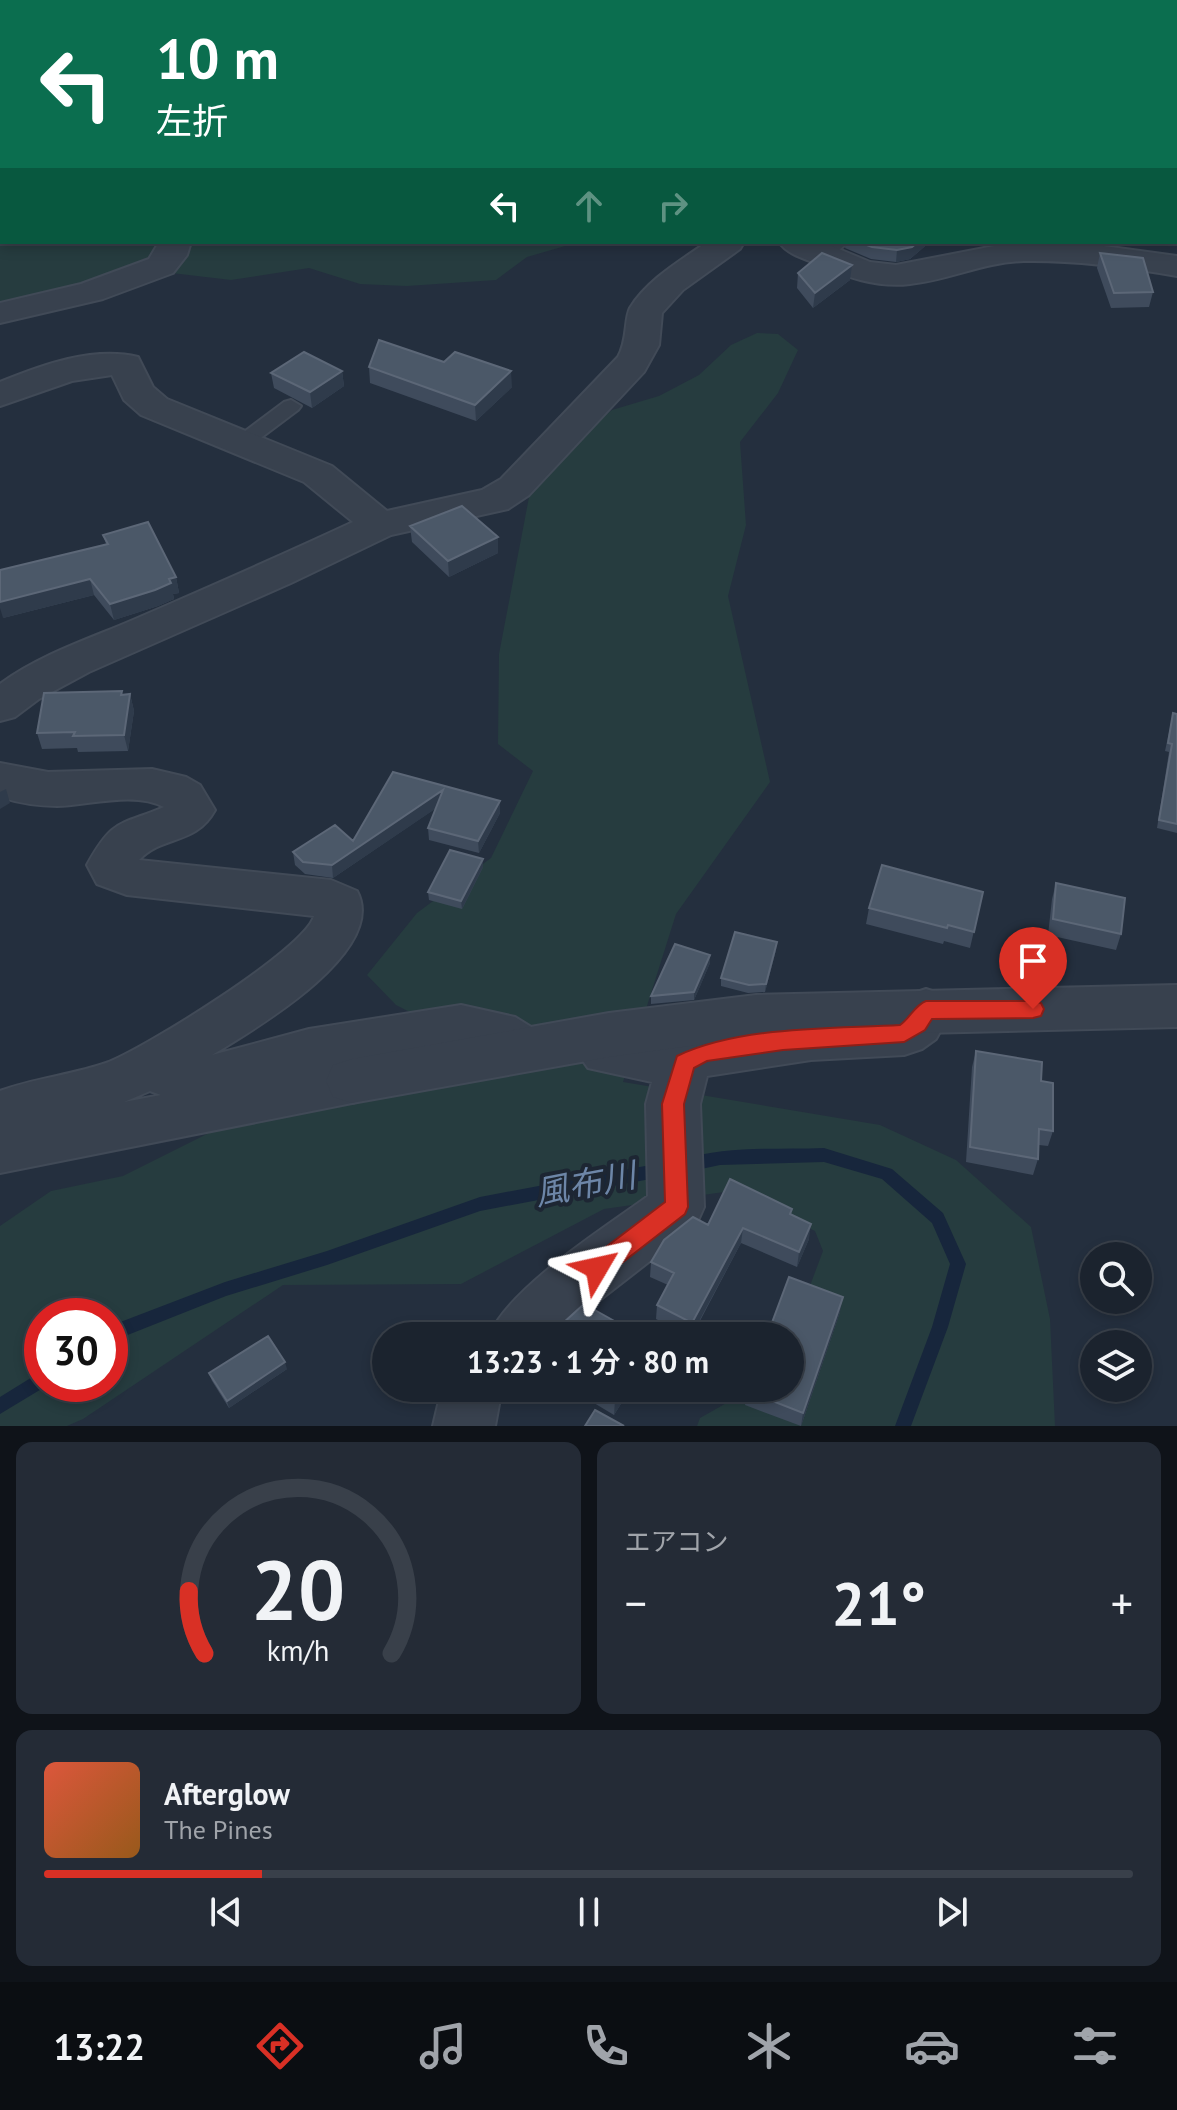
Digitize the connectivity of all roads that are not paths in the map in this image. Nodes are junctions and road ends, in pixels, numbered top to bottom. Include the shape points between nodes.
1 (174, 244) edge
2 (725, 244) edge
3 (819, 246) edge
4 (1177, 266) edge
5 (0, 313) edge
6 (0, 395) edge
7 (291, 406) dead end
8 (243, 442) junction
9 (379, 525) junction
10 (0, 706) edge
11 (0, 780) edge
12 (1177, 1006) edge
13 (926, 1010) junction
14 (593, 1038) junction
15 (526, 1050) junction
16 (684, 1062) junction
17 (145, 1068) junction
18 (0, 1117) edge
19 (0, 1149) edge
20 (534, 1322) edge
21 (469, 1402) edge
22 (464, 1426) edge

1 - 5 street via 161,266 91,292
2 - 9 street via 655,297 645,312 643,348 515,487 494,500
3 - 4 street via 867,271 905,276 1001,253
6 - 8 street via 97,363 125,365 137,392 154,407
7 - 8 lane
8 - 9 street via 318,474
9 - 10 street via 74,662
11 - 17 street via 52,789 156,784 180,792 192,810 185,819 131,835 119,848 111,865 114,871 142,880 340,904 336,929 305,962
12 - 13 street
13 - 14 street via 756,1016
13 - 16 street via 904,1034 783,1041 704,1053
14 - 15 street
14 - 16 street via 606,1053
15 - 17 street via 497,1032 461,1026 309,1051 217,1078 178,1077
15 - 19 street
16 - 20 street via 673,1104 676,1207
17 - 18 street via 122,1080 18,1105
21 - 22 street

